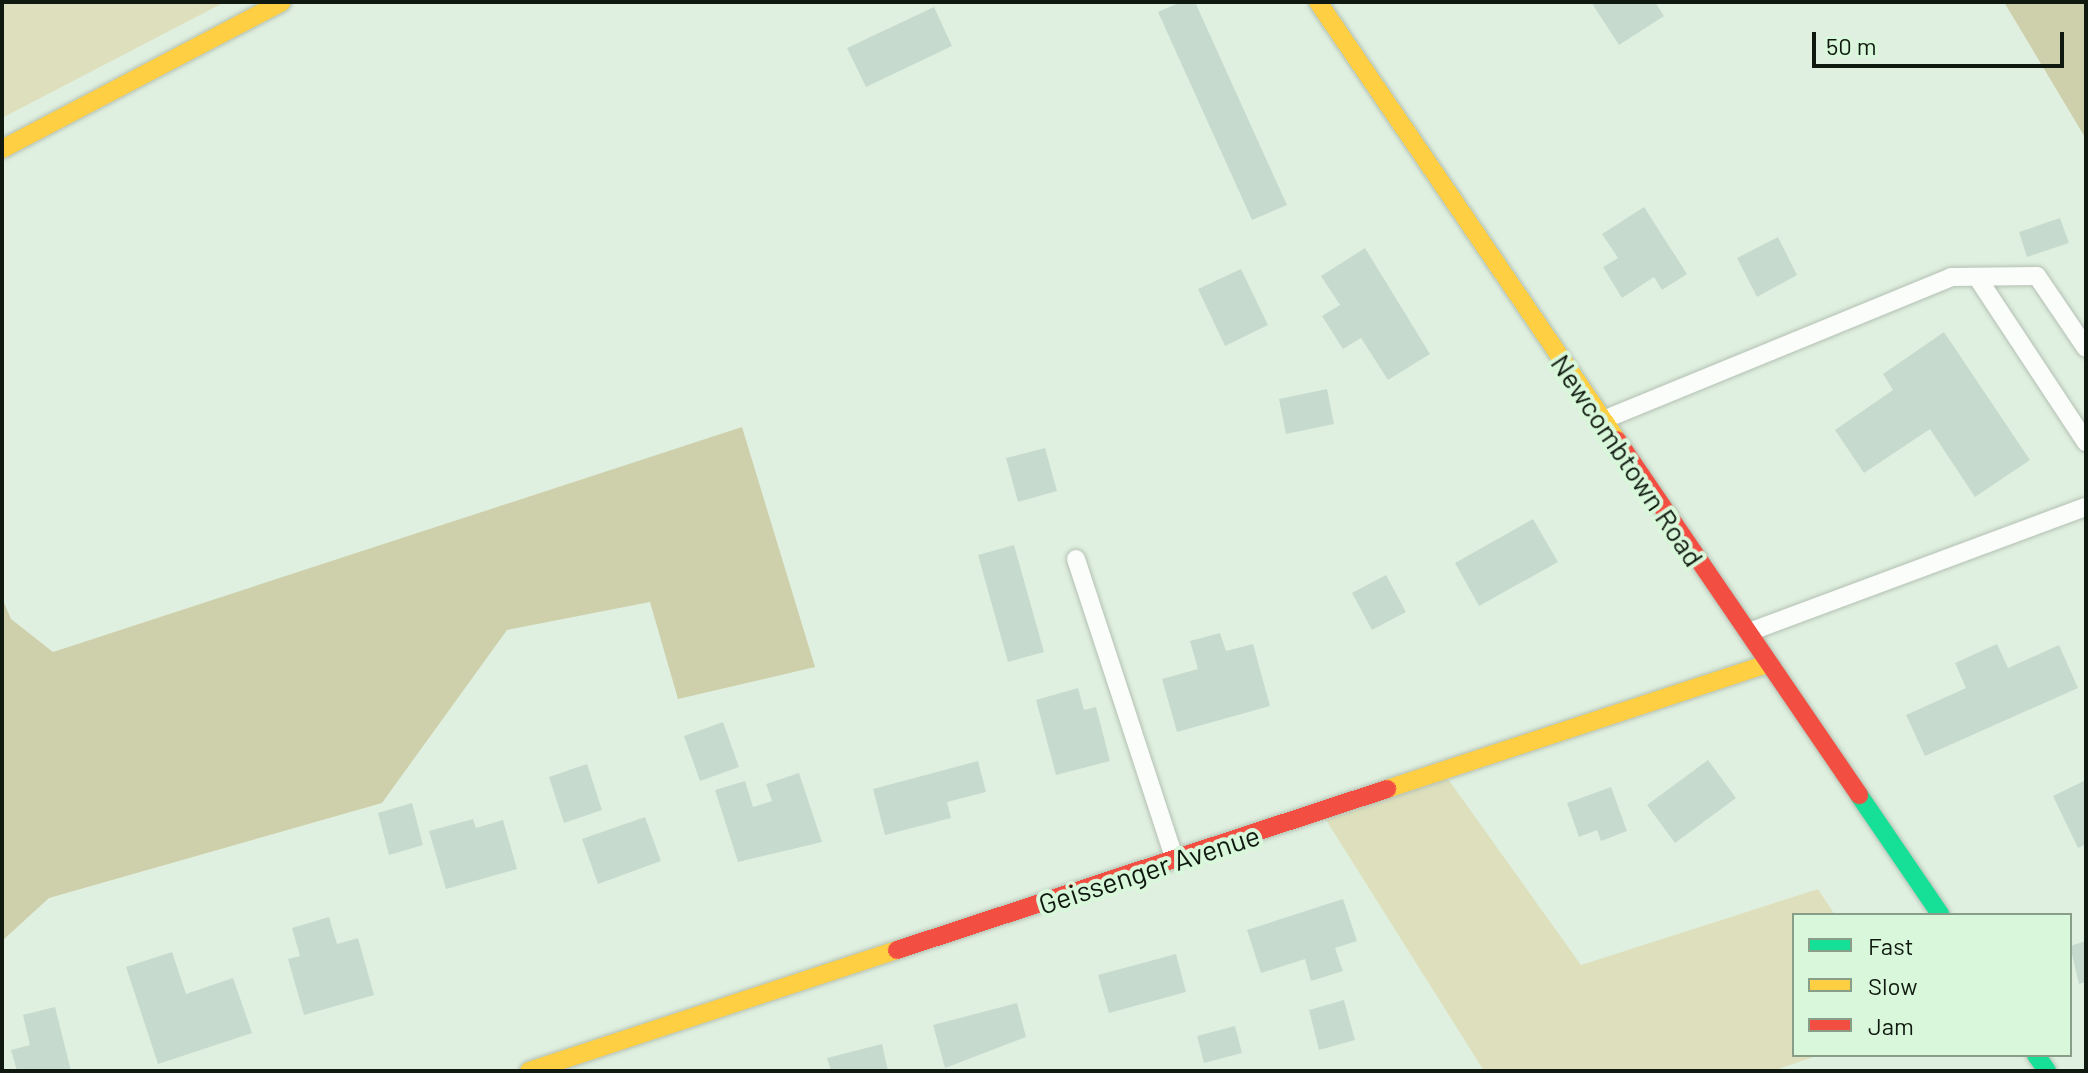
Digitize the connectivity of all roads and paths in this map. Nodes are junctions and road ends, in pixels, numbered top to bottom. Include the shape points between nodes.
1 (282, 2) edge
2 (1318, 2) edge
3 (206, 43) junction
4 (2, 149) edge
5 (2, 167) edge
6 (1977, 277) junction
7 (2086, 348) edge
8 (1601, 421) junction
9 (2086, 442) edge
10 (2086, 507) edge
11 (1076, 559) dead end
12 (1746, 633) junction
13 (1768, 664) junction
14 (1175, 860) junction
15 (1940, 913) edge
16 (529, 1071) edge

1 - 3 main road
2 - 8 main road, Newcombtown Road
3 - 4 main road
3 - 5 main road
6 - 7 lane via 2037,276
6 - 8 lane via 1951,277
6 - 9 lane
8 - 12 main road, Newcombtown Road
10 - 12 lane
11 - 14 lane
12 - 13 main road, Newcombtown Road
13 - 14 main road, Geissenger Avenue
13 - 15 main road, Newcombtown Road
14 - 16 main road, Geissenger Avenue

